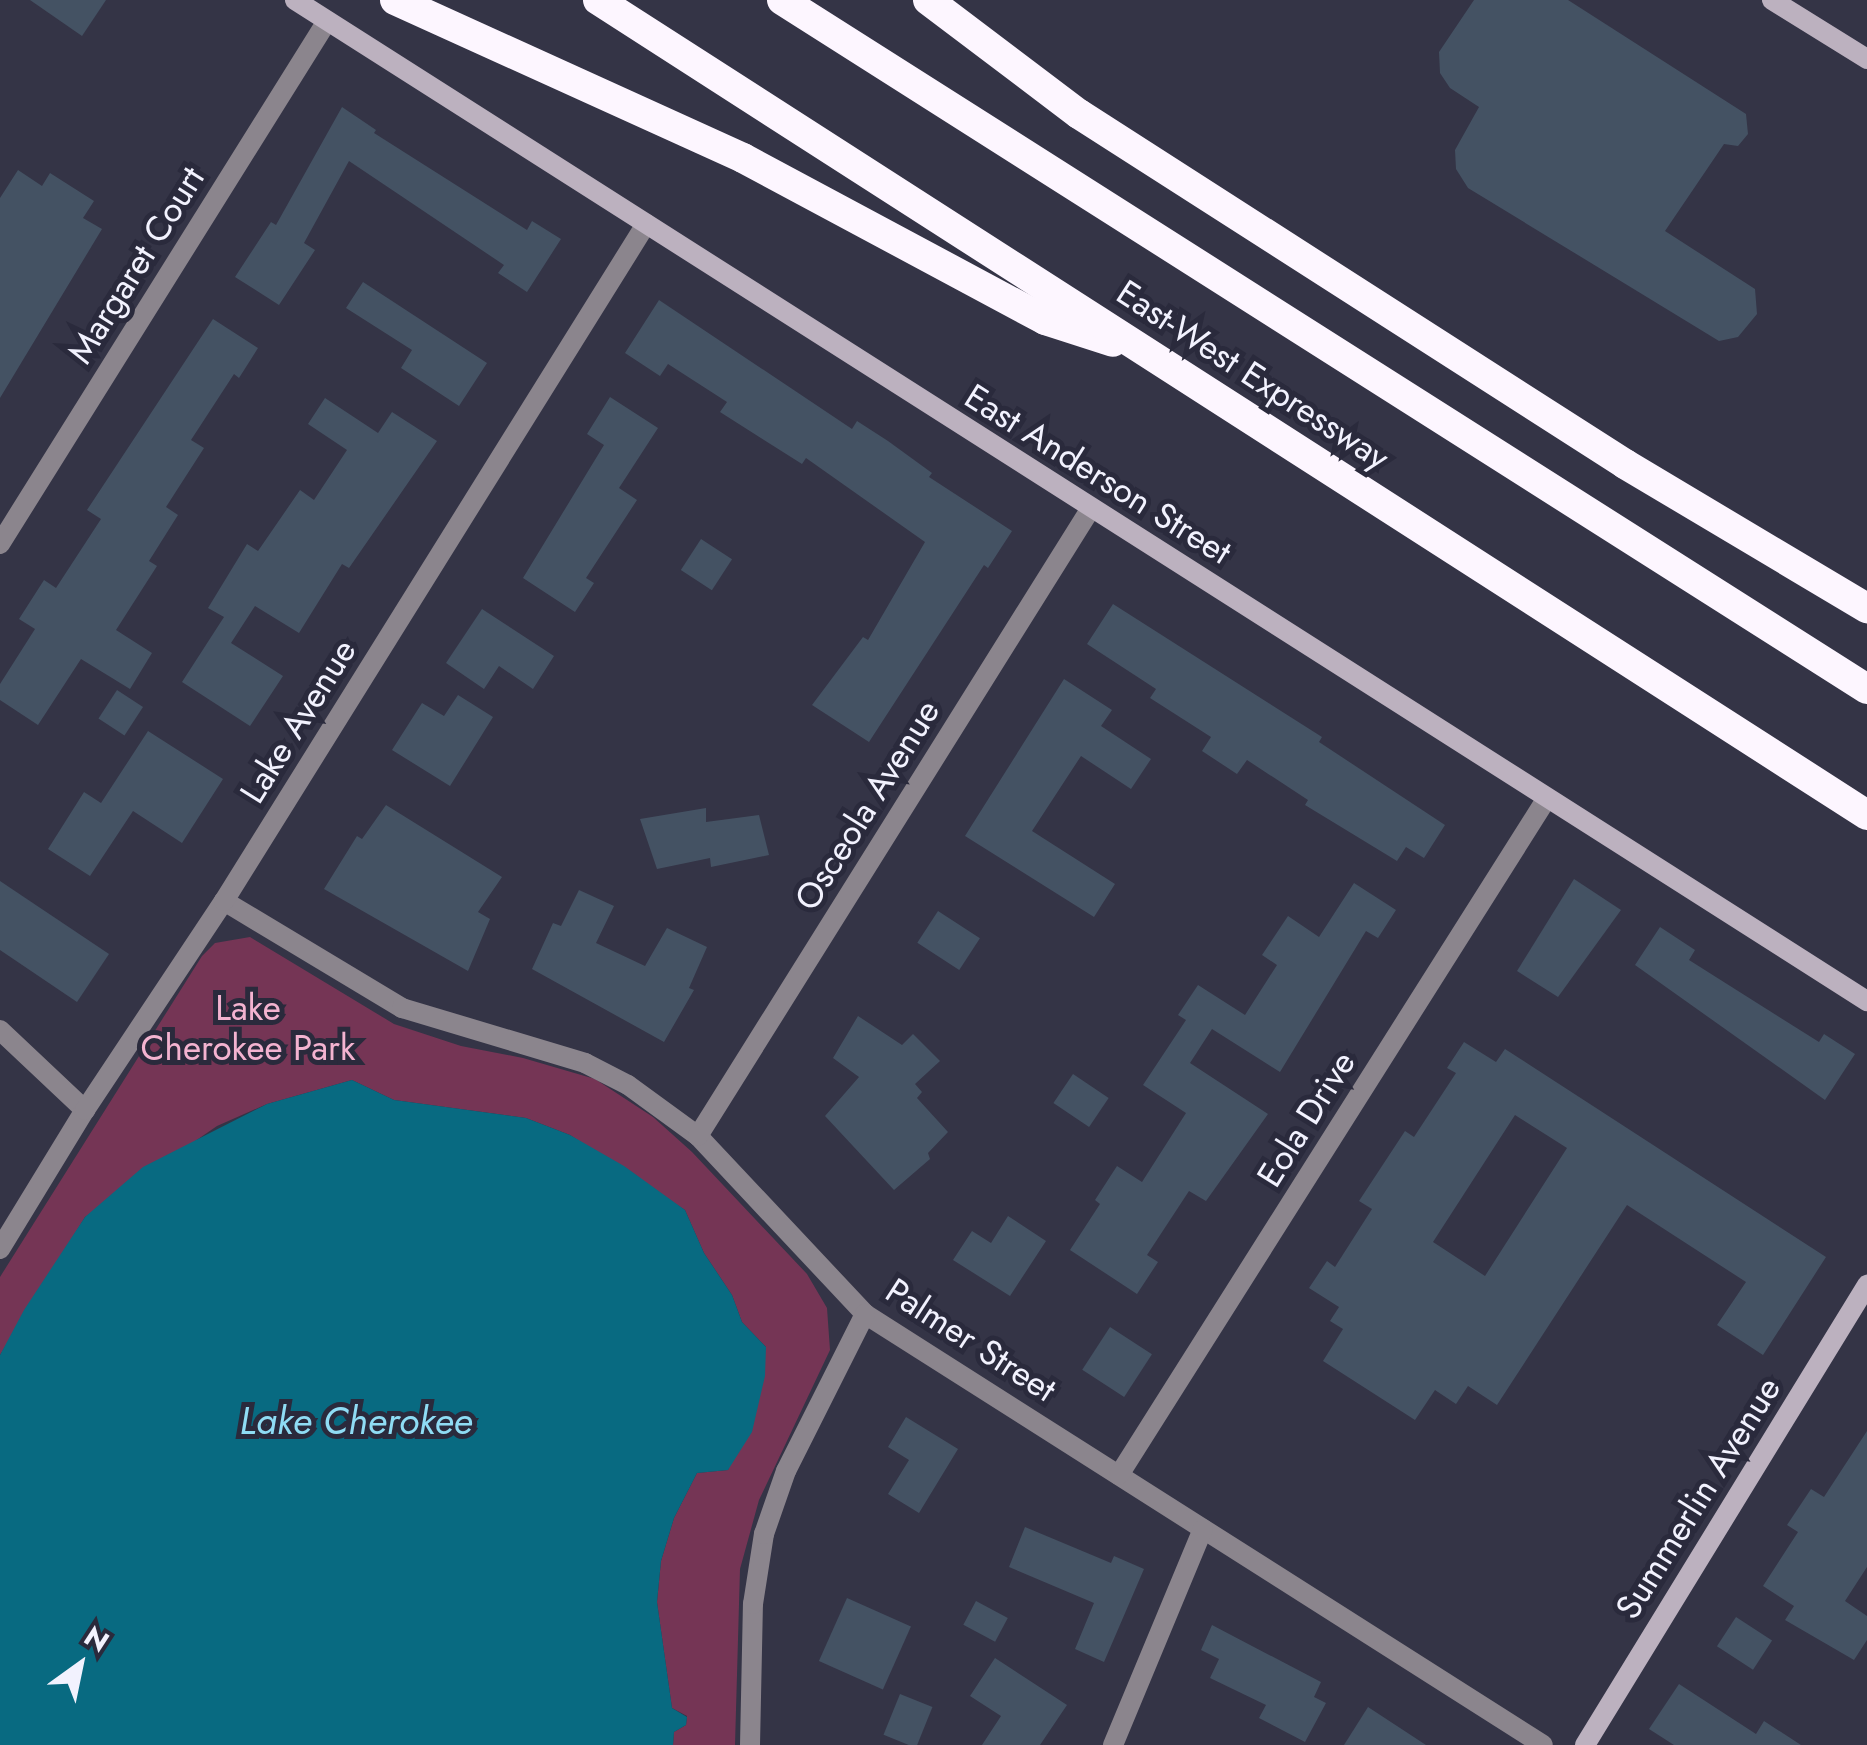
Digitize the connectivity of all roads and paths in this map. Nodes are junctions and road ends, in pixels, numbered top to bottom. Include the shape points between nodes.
1 (295, 0) edge
2 (395, 0) edge
3 (598, 0) edge
4 (782, 0) edge
5 (928, 0) edge
6 (1772, 0) edge
7 (327, 21) junction
8 (1867, 60) edge
9 (646, 224) junction
10 (1154, 356) junction
11 (1091, 508) junction
12 (0, 544) edge
13 (1867, 608) edge
14 (1867, 689) edge
15 (1547, 798) junction
16 (1867, 815) edge
17 (224, 901) junction
18 (1867, 1001) edge
19 (0, 1030) edge
20 (85, 1110) junction
21 (698, 1136) junction
22 (0, 1249) edge
23 (1867, 1285) edge
24 (866, 1314) junction
25 (1120, 1475) junction
26 (1203, 1529) junction
27 (750, 1745) edge
28 (1113, 1745) edge
29 (1543, 1745) edge
30 (1585, 1745) edge

1 - 7 main road, East Anderson Street
2 - 10 highway via 743,158 1045,320
3 - 10 highway, East-West Expressway
4 - 14 highway, East-West Expressway
5 - 13 highway via 1079,114 1626,464
6 - 8 main road
7 - 9 main road, East Anderson Street
7 - 12 street, Margaret Court
9 - 11 main road, East Anderson Street
9 - 17 street, Lake Avenue
10 - 16 highway, East-West Expressway
11 - 15 main road, East Anderson Street
11 - 21 street, Osceola Avenue
15 - 18 main road, East Anderson Street
15 - 25 street, Eola Drive
17 - 20 street, Lake Avenue
17 - 21 street, Palmer Street via 402,1008 585,1062
19 - 20 street
20 - 22 street, Lake Avenue
21 - 24 street, Palmer Street
23 - 30 main road, Summerlin Avenue
24 - 25 street, Palmer Street
24 - 27 street via 786,1471 764,1534 753,1604
25 - 26 street, Palmer Street
26 - 28 street
26 - 29 street, Palmer Street

